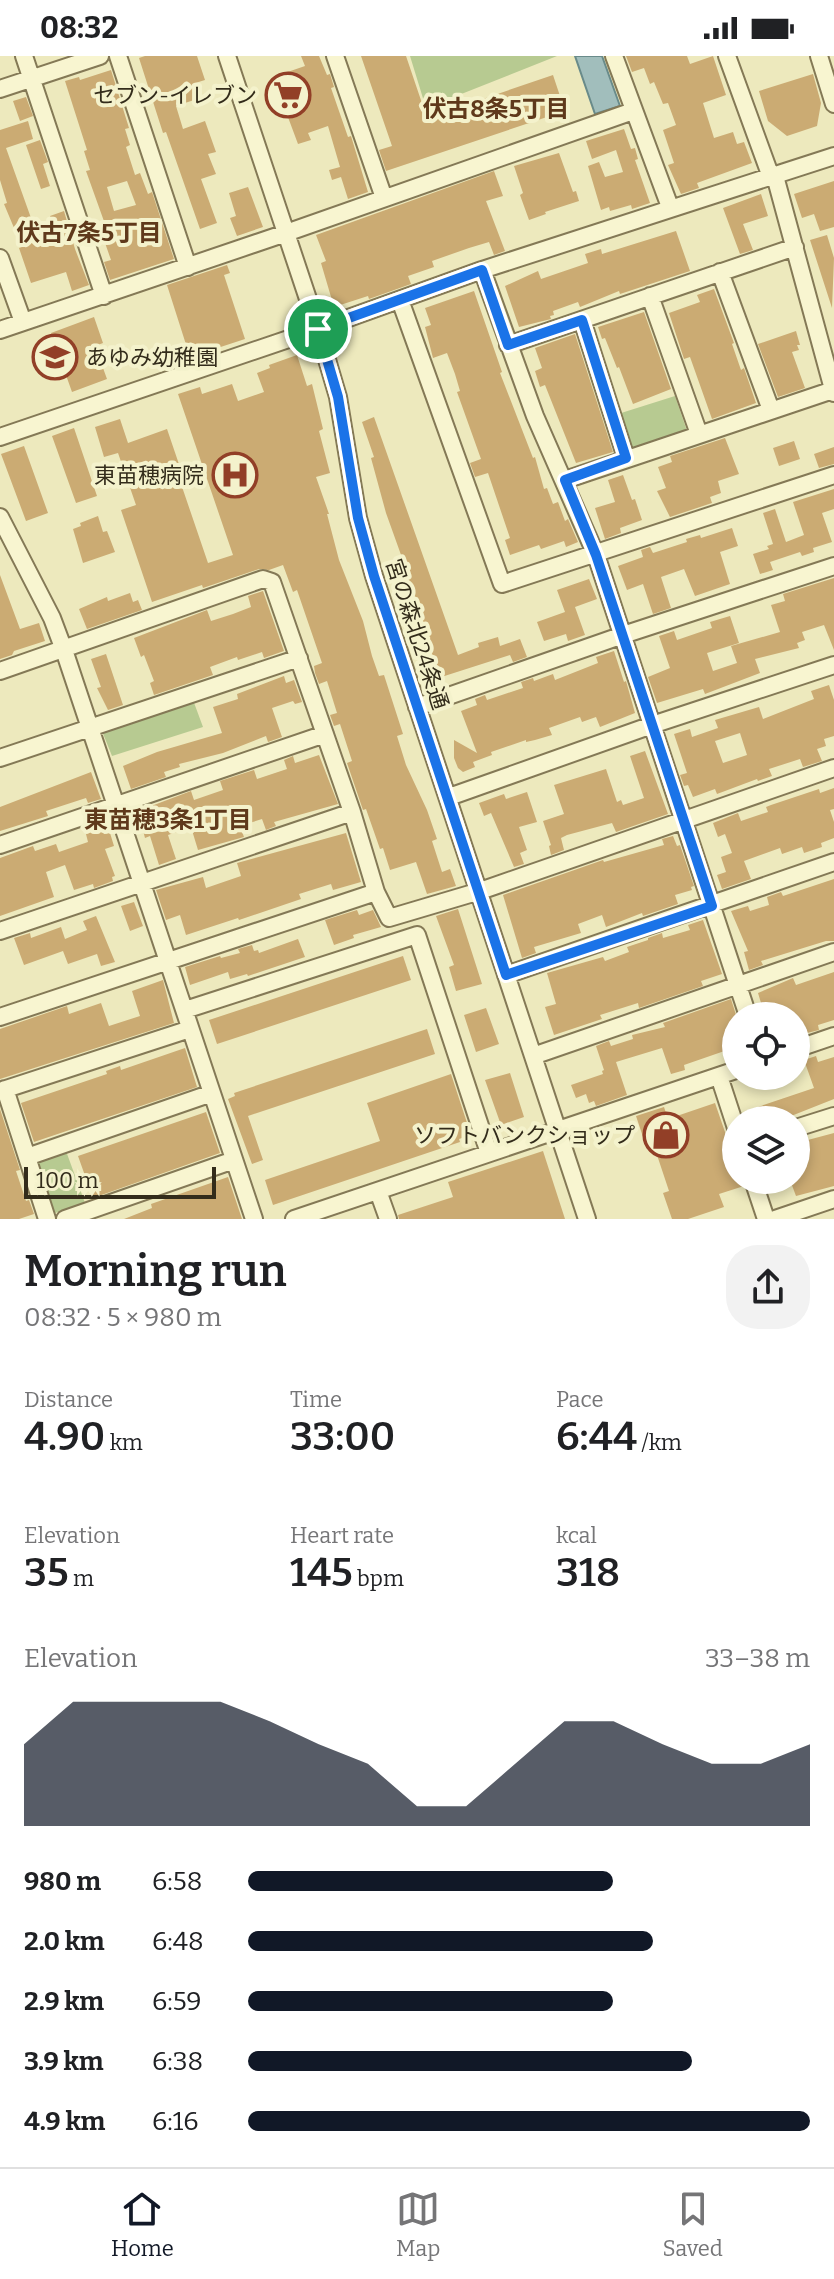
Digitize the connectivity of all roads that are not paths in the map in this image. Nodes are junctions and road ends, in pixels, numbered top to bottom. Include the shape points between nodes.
1 (24, 56) edge
2 (100, 56) edge
3 (118, 56) edge
4 (227, 56) edge
5 (335, 56) edge
6 (614, 56) edge
7 (727, 56) edge
8 (825, 64) edge
9 (32, 79) junction
10 (0, 89) edge
11 (834, 104) edge
12 (633, 111) junction
13 (834, 156) edge
14 (773, 177) junction
15 (384, 198) junction
16 (670, 207) junction
17 (286, 233) junction
18 (795, 247) junction
19 (0, 258) edge
20 (188, 267) junction
21 (482, 270) junction
22 (720, 272) junction
23 (104, 296) junction
24 (650, 296) junction
25 (400, 300) junction
26 (582, 320) junction
27 (23, 322) junction
28 (318, 329) junction
29 (0, 330) edge
30 (508, 345) junction
31 (830, 365) edge
32 (834, 391) edge
33 (771, 410) junction
34 (699, 434) junction
35 (0, 437) edge
36 (626, 458) junction
37 (834, 475) edge
38 (565, 480) junction
39 (0, 517) edge
40 (596, 555) junction
41 (834, 566) edge
42 (623, 635) junction
43 (64, 650) junction
44 (299, 658) junction
45 (834, 665) edge
46 (0, 671) edge
47 (417, 707) junction
48 (652, 725) junction
49 (90, 728) junction
50 (325, 734) junction
51 (0, 758) edge
52 (834, 768) edge
53 (449, 797) junction
54 (116, 805) junction
55 (352, 812) junction
56 (683, 819) junction
57 (0, 845) edge
58 (834, 862) edge
59 (142, 884) junction
60 (480, 891) junction
61 (376, 892) junction
62 (712, 906) junction
63 (0, 931) edge
64 (834, 952) edge
65 (168, 962) junction
66 (506, 975) junction
67 (738, 986) junction
68 (743, 1002) edge
69 (185, 1010) junction
70 (0, 1017) edge
71 (190, 1029) junction
72 (834, 1036) edge
73 (810, 1044) edge
74 (533, 1056) junction
75 (722, 1075) edge
76 (719, 1076) junction
77 (2, 1090) edge
78 (212, 1093) junction
79 (729, 1106) edge
80 (834, 1116) edge
81 (810, 1124) edge
82 (557, 1130) junction
83 (489, 1153) junction
84 (27, 1157) junction
85 (234, 1160) junction
86 (378, 1191) junction
87 (758, 1194) edge
88 (834, 1199) edge
89 (47, 1219) edge
90 (65, 1219) edge
91 (254, 1219) edge
92 (294, 1219) edge
93 (388, 1219) edge
94 (587, 1219) edge
95 (766, 1219) edge
96 (775, 1219) edge

1 - 9 street
2 - 9 street
3 - 20 street
4 - 17 street, 宮の森北24条通
5 - 15 street
6 - 12 street
7 - 14 street
8 - 11 street
9 - 10 street
9 - 23 street
12 - 15 street
12 - 16 street
13 - 14 street
14 - 16 street
14 - 18 street
15 - 17 street
16 - 21 street
17 - 20 street
17 - 28 street, 宮の森北24条通
18 - 22 street
18 - 31 street
19 - 27 street
20 - 23 street
21 - 25 street
21 - 30 street
22 - 24 street
22 - 33 street
23 - 27 street
24 - 26 street
24 - 34 street
25 - 28 street
25 - 40 street via 502,584
26 - 30 street
26 - 36 street
27 - 29 street
28 - 35 street
28 - 47 street, 宮の森北24条通 via 338,397 358,518
30 - 38 street
31 - 32 street
32 - 33 street
33 - 34 street
34 - 36 street
36 - 38 street
37 - 40 street
38 - 40 street
39 - 43 street
40 - 42 street
41 - 42 street
42 - 47 street
42 - 48 street
43 - 44 street via 263,579 272,582
43 - 46 street
43 - 49 street
44 - 49 street
44 - 50 street
45 - 48 street
47 - 53 street, 宮の森北24条通
48 - 53 street
48 - 56 street
49 - 51 street
49 - 54 street
50 - 54 street
50 - 55 street
52 - 56 street
53 - 60 street, 宮の森北24条通
54 - 57 street
54 - 59 street
55 - 59 street
55 - 61 street
56 - 60 street
56 - 62 street
58 - 62 street
59 - 63 street
59 - 65 street
60 - 61 street via 389,918
60 - 66 street, 宮の森北24条通
61 - 65 street
62 - 66 street
62 - 67 street
64 - 67 street
65 - 69 street
65 - 70 street
66 - 74 street, 宮の森北24条通
67 - 68 street
67 - 74 street
69 - 71 street
69 - 83 street via 417,935
71 - 77 street
71 - 78 street
72 - 73 street
74 - 82 street, 宮の森北24条通
75 - 76 street
76 - 79 street
76 - 82 street
77 - 84 street
78 - 84 street
78 - 85 street
80 - 81 street
82 - 83 street
82 - 94 street, 宮の森北24条通
83 - 86 street
84 - 89 street
85 - 90 street
85 - 91 street
86 - 92 street
86 - 93 street
87 - 95 street
88 - 96 street

